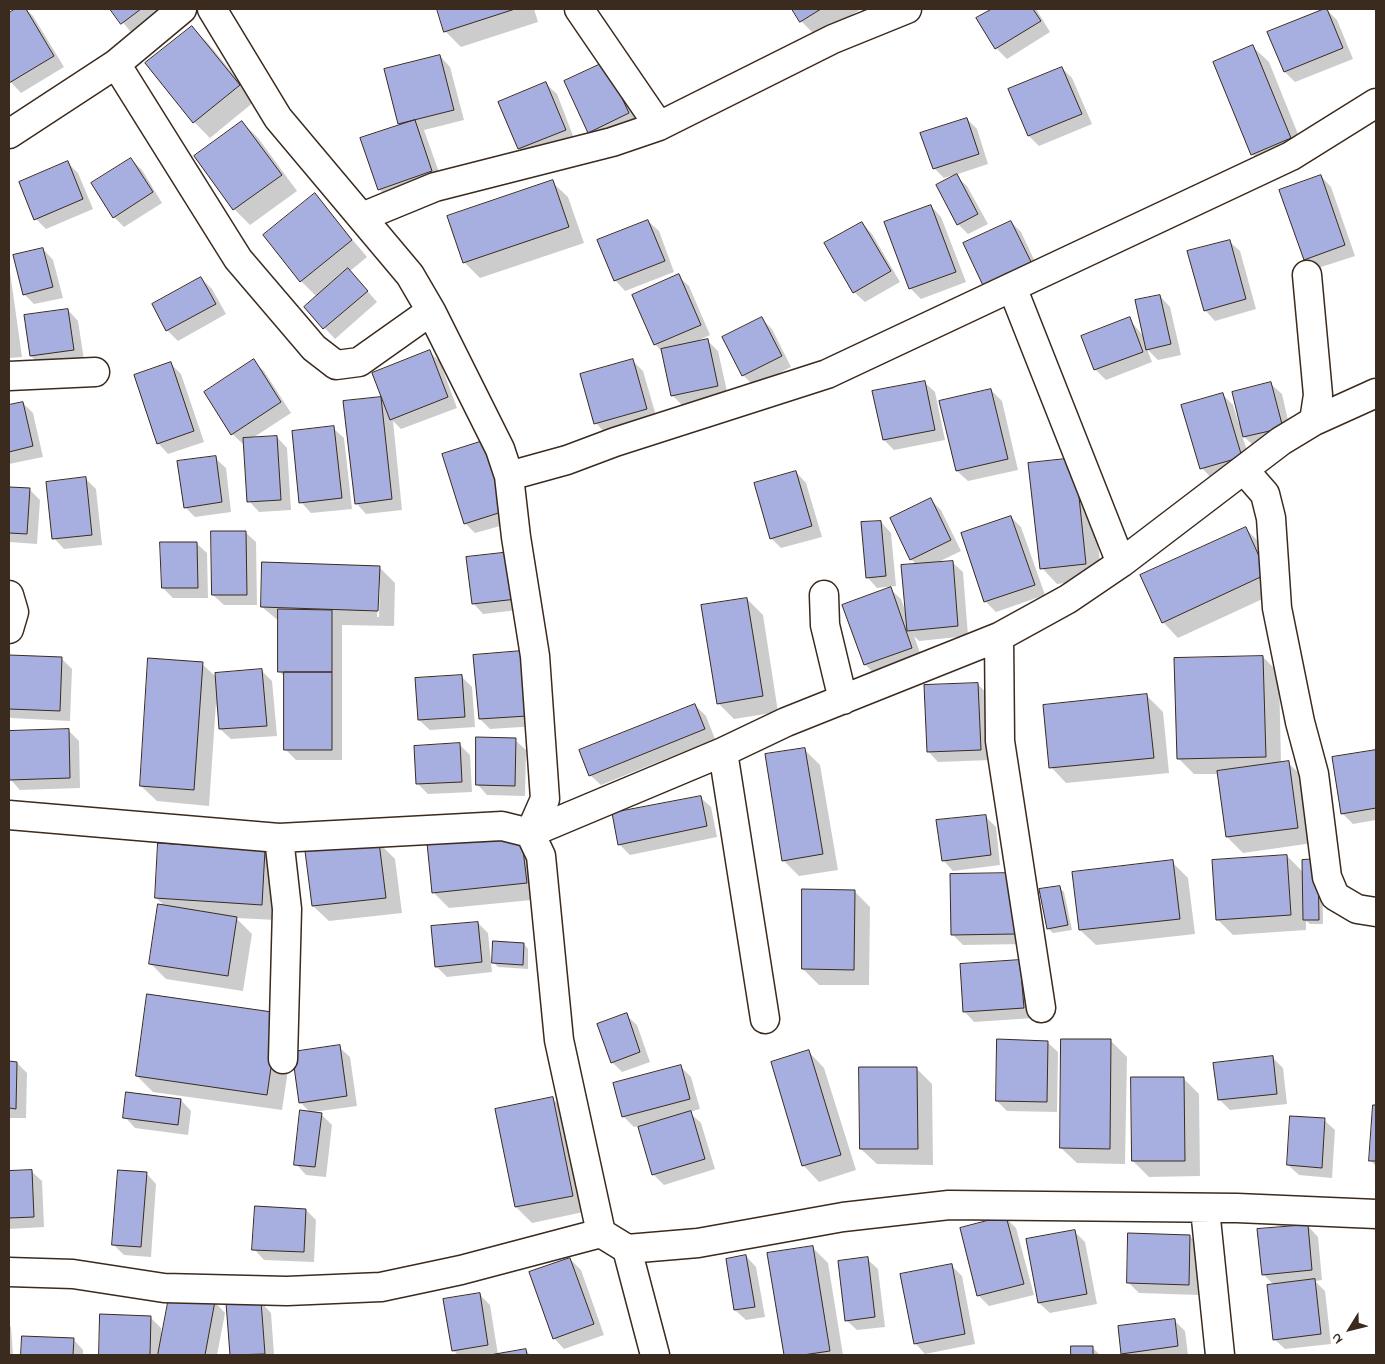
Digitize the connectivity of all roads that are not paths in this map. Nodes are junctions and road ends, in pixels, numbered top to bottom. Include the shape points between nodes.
1 (182, 9) edge
2 (212, 9) edge
3 (579, 9) edge
4 (908, 9) edge
5 (116, 64) junction
6 (1376, 103) edge
7 (659, 126) junction
8 (9, 134) edge
9 (362, 217) junction
10 (1307, 275) dead end
11 (1012, 287) junction
12 (431, 311) junction
13 (95, 372) dead end
14 (9, 376) edge
15 (1376, 393) edge
16 (1314, 421) junction
17 (1244, 470) junction
18 (509, 476) junction
19 (1121, 563) junction
20 (9, 594) edge
21 (824, 595) dead end
22 (9, 629) edge
23 (999, 637) junction
24 (843, 700) junction
25 (723, 752) junction
26 (9, 815) edge
27 (530, 832) junction
28 (279, 838) junction
29 (1376, 912) edge
30 (1041, 1008) dead end
31 (765, 1019) dead end
32 (283, 1059) dead end
33 (1205, 1209) junction
34 (1376, 1214) edge
35 (601, 1233) junction
36 (627, 1249) junction
37 (9, 1272) edge
38 (655, 1355) edge
39 (1220, 1355) edge

1 - 5 street
2 - 9 street via 278,118
3 - 7 street
4 - 7 street via 833,39
5 - 8 street
5 - 12 street via 238,259 314,348 336,365 359,362
6 - 11 street via 1291,156
7 - 9 street via 612,142 435,187
9 - 12 street via 410,275
10 - 16 street via 1318,395
11 - 18 street via 827,374
11 - 19 street
12 - 18 street via 500,449
13 - 14 street
15 - 16 street
16 - 17 street via 1281,441
17 - 19 street
17 - 29 street via 1264,494 1271,518 1277,608 1314,774 1327,877 1335,896 1357,909
18 - 27 street via 535,656 545,799
19 - 23 street via 1068,599
20 - 22 street via 14,612
21 - 24 street via 825,625
23 - 24 street
23 - 30 street via 1000,741
24 - 25 street
25 - 27 street
25 - 31 street
26 - 28 street
27 - 28 street via 502,826
27 - 35 street via 541,856 559,1040
28 - 32 street via 287,909
33 - 34 street
33 - 36 street via 949,1205 843,1217 698,1243
33 - 39 street
35 - 36 street
35 - 37 street via 461,1270 381,1287 287,1291 164,1288 73,1274
36 - 38 street

